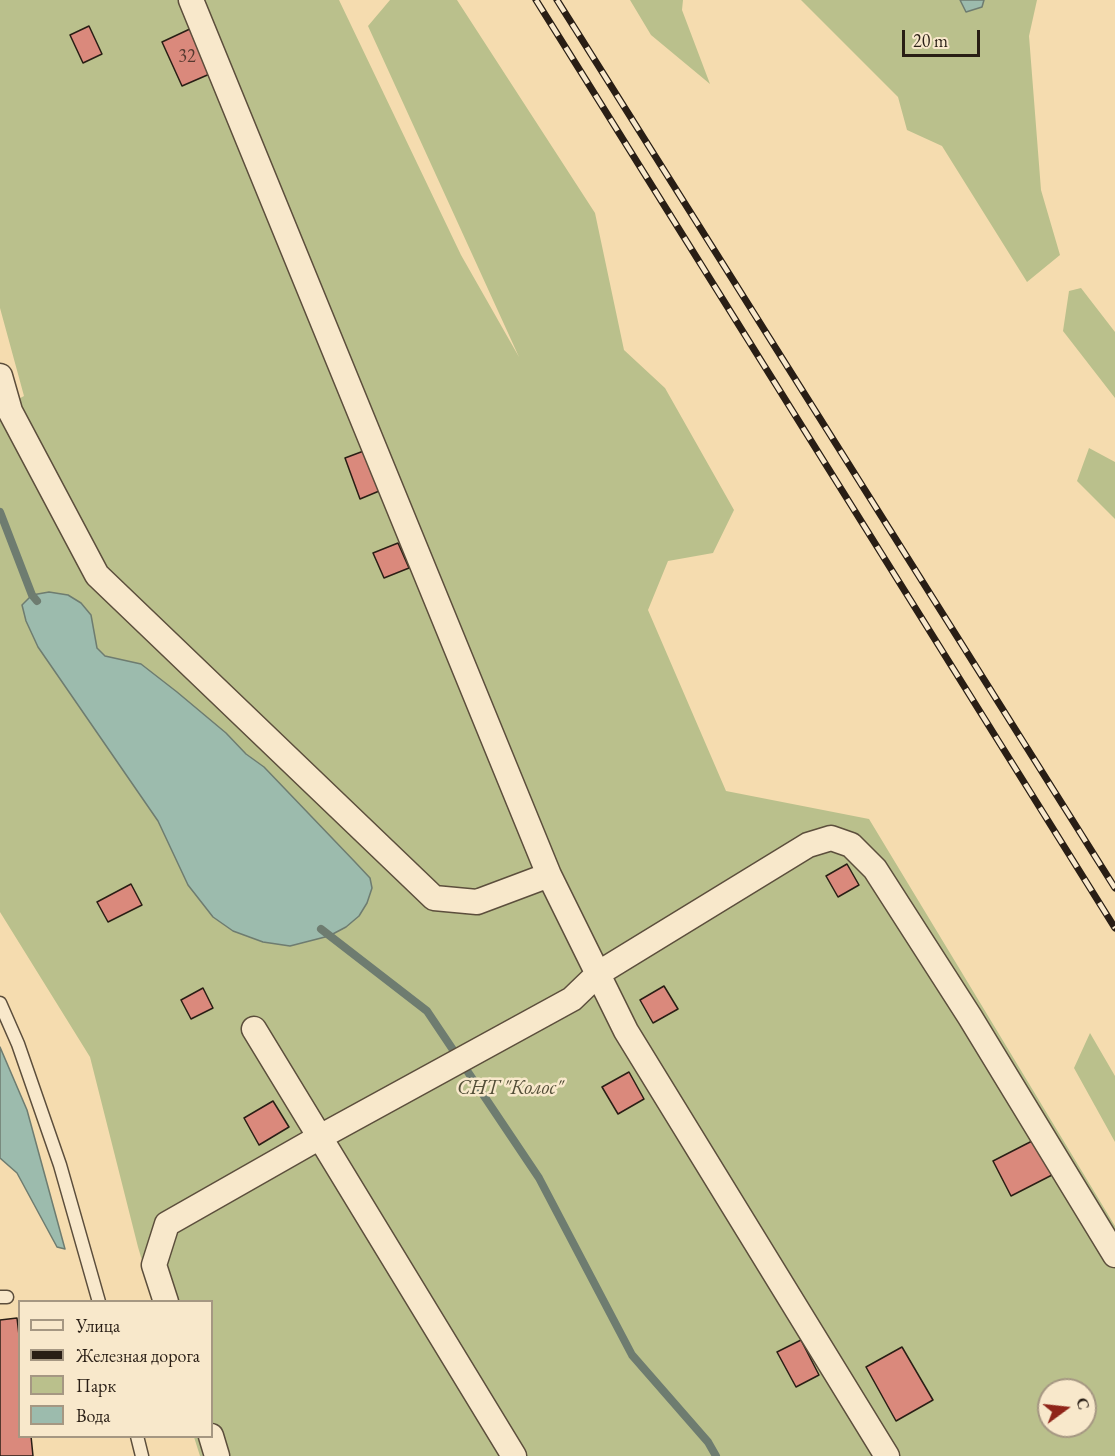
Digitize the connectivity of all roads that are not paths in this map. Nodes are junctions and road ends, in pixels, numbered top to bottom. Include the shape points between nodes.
1 (191, 0) edge
2 (0, 376) edge
3 (549, 875) junction
4 (599, 974) junction
5 (0, 1003) edge
6 (254, 1029) dead end
7 (320, 1137) junction
8 (1115, 1255) edge
9 (98, 1300) edge
10 (165, 1300) edge
11 (137, 1438) edge
12 (211, 1438) edge
13 (142, 1456) edge
14 (217, 1456) edge
15 (514, 1456) edge
16 (887, 1456) edge

1 - 3 street
2 - 3 street via 10,411 97,575 434,898 477,902
3 - 4 street
4 - 7 street via 572,999
4 - 8 street via 808,845 831,838 851,845 874,869 970,1017
4 - 16 street via 626,1031
5 - 9 lane via 60,1165
6 - 7 street
7 - 10 street via 167,1224 154,1265
7 - 15 street
11 - 13 lane
12 - 14 street

